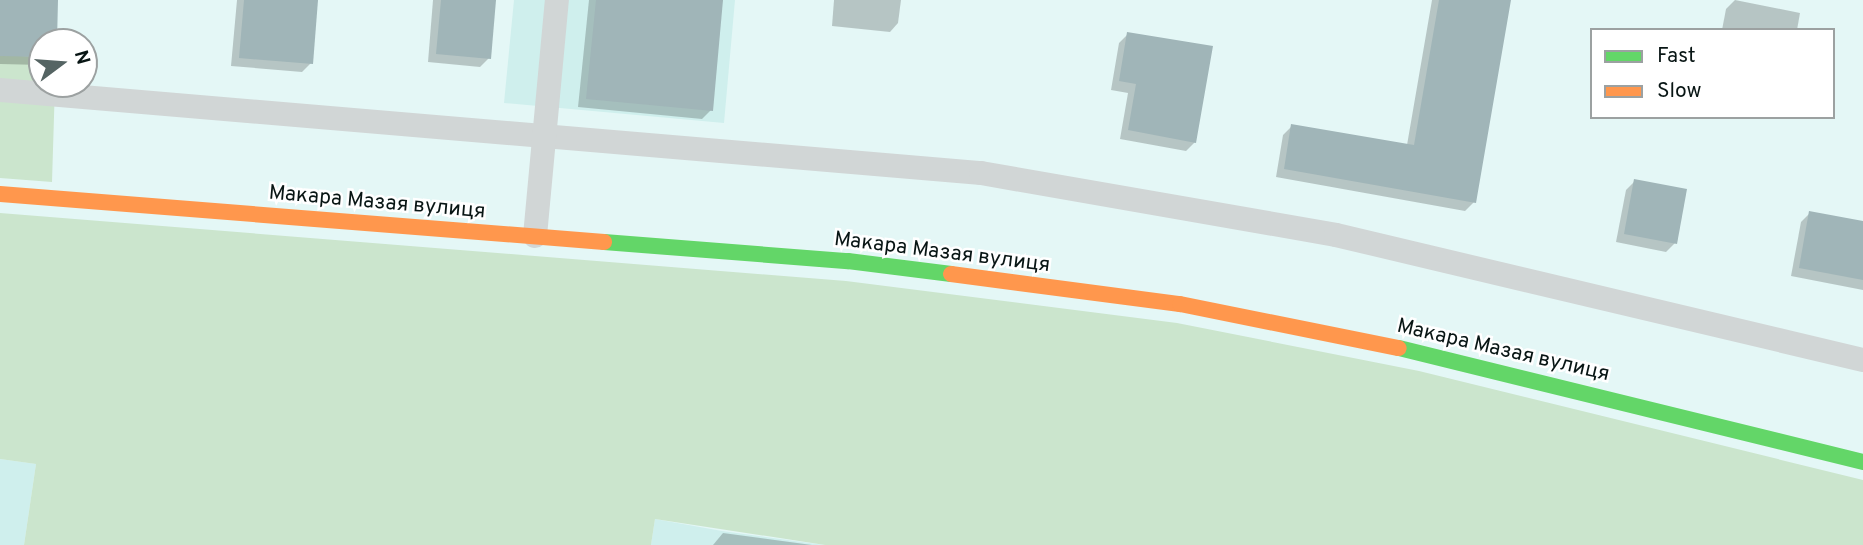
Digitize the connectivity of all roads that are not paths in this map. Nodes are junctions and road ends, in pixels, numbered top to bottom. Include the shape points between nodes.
1 (557, 0) edge
2 (0, 90) edge
3 (545, 134) junction
4 (0, 194) edge
5 (535, 236) junction
6 (1863, 360) edge
7 (1863, 462) edge

1 - 3 lane
2 - 3 lane
3 - 5 lane
3 - 6 lane via 981,173 1336,235
4 - 5 main road, Макара Мазая вулиця
5 - 7 main road, Макара Мазая вулиця via 848,261 1180,304 1426,353

